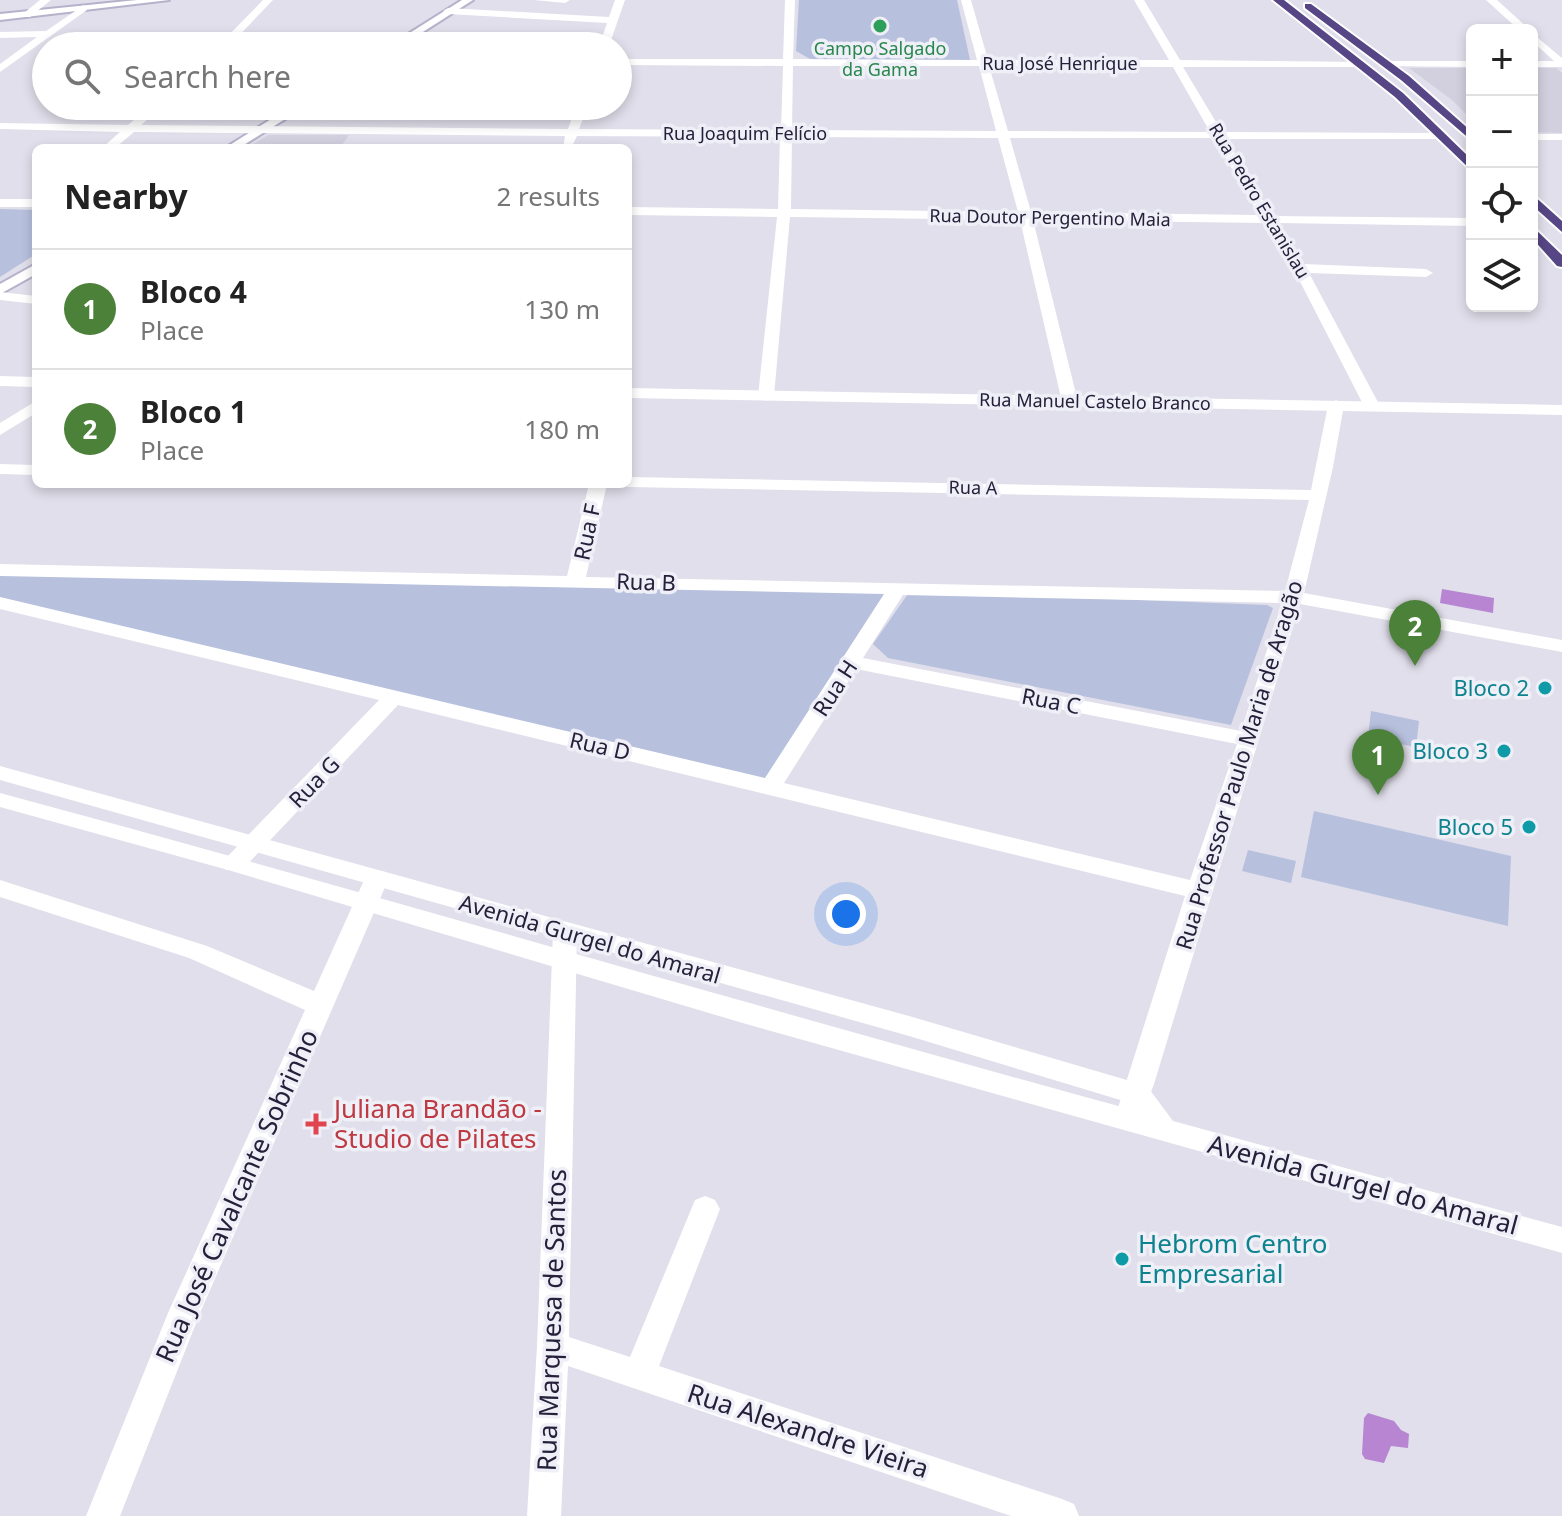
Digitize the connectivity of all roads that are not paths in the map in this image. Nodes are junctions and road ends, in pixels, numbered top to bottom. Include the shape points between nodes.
1 (46, 0) edge
2 (164, 0) edge
3 (268, 0) edge
4 (468, 0) edge
5 (539, 0) edge
6 (565, 0) edge
7 (620, 0) edge
8 (790, 0) edge
9 (966, 0) edge
10 (1139, 0) edge
11 (1278, 0) edge
12 (1301, 0) edge
13 (1491, 0) edge
14 (84, 8) junction
15 (448, 11) junction
16 (27, 15) junction
17 (0, 17) edge
18 (612, 20) junction
19 (1518, 24) edge
20 (54, 32) edge
21 (237, 32) edge
22 (416, 32) edge
23 (608, 32) edge
24 (32, 34) edge
25 (0, 35) edge
26 (1538, 42) edge
27 (32, 48) edge
28 (0, 55) edge
29 (21, 55) junction
30 (32, 55) edge
31 (632, 62) edge
32 (787, 63) junction
33 (983, 64) junction
34 (1177, 64) junction
35 (1358, 64) junction
36 (1387, 64) junction
37 (1466, 64) edge
38 (1538, 64) edge
39 (1562, 64) edge
40 (0, 69) edge
41 (141, 120) edge
42 (278, 120) edge
43 (576, 120) edge
44 (0, 126) edge
45 (132, 128) junction
46 (260, 131) junction
47 (355, 131) junction
48 (1466, 131) edge
49 (571, 133) junction
50 (785, 134) junction
51 (1002, 135) junction
52 (1219, 136) junction
53 (1442, 136) junction
54 (1538, 137) edge
55 (1562, 137) edge
56 (113, 144) edge
57 (238, 144) edge
58 (347, 144) edge
59 (567, 144) edge
60 (1466, 161) edge
61 (0, 203) edge
62 (32, 203) edge
63 (1538, 204) edge
64 (632, 211) edge
65 (784, 215) junction
66 (1026, 218) junction
67 (1268, 220) junction
68 (1466, 222) edge
69 (1560, 225) edge
70 (1538, 237) edge
71 (1562, 263) edge
72 (1300, 268) junction
73 (32, 271) edge
74 (1426, 273) dead end
75 (0, 293) edge
76 (32, 299) edge
77 (0, 381) edge
78 (32, 382) edge
79 (632, 393) edge
80 (766, 396) junction
81 (1070, 402) junction
82 (1336, 405) junction
83 (1372, 406) junction
84 (32, 409) edge
85 (1562, 410) edge
86 (0, 430) edge
87 (0, 469) edge
88 (32, 470) edge
89 (632, 482) edge
90 (597, 488) edge
91 (1318, 495) junction
92 (0, 570) edge
93 (576, 580) junction
94 (896, 590) junction
95 (1292, 597) junction
96 (0, 603) edge
97 (1562, 646) edge
98 (852, 662) junction
99 (393, 698) junction
100 (1250, 740) junction
101 (0, 773) edge
102 (772, 785) junction
103 (0, 800) edge
104 (255, 843) junction
105 (234, 864) junction
106 (0, 888) edge
107 (371, 890) junction
108 (1199, 891) junction
109 (564, 947) junction
110 (320, 1005) junction
111 (1133, 1107) junction
112 (705, 1209) dead end
113 (1562, 1240) edge
114 (553, 1346) junction
115 (639, 1375) junction
116 (103, 1516) edge
117 (544, 1516) edge
118 (1062, 1516) edge

1 - 16 street
2 - 14 street
3 - 21 street
4 - 15 street
5 - 6 street
7 - 18 street
8 - 32 street
9 - 33 street
10 - 34 street, Rua Pedro Estanislau
11 - 35 highway
12 - 36 highway
13 - 19 street
14 - 16 street
14 - 20 street
15 - 18 street
15 - 22 street
16 - 17 street
18 - 23 street
24 - 25 street
26 - 39 street
27 - 29 street
28 - 29 street
29 - 30 street
29 - 40 street
31 - 32 street, Rua José Henrique
32 - 33 street, Rua José Henrique
32 - 50 street
33 - 34 street, Rua José Henrique
33 - 51 street
34 - 35 street, Rua José Henrique
34 - 52 street, Rua Pedro Estanislau
35 - 53 highway
36 - 37 street
36 - 48 highway
38 - 39 street
41 - 45 street
42 - 46 street
43 - 49 street
44 - 45 street, Rua Joaquim Felício
45 - 46 street, Rua Joaquim Felício
45 - 56 street
46 - 47 street, Rua Joaquim Felício
46 - 57 street
47 - 49 street, Rua Joaquim Felício
47 - 58 street
49 - 50 street, Rua Joaquim Felício
49 - 59 street
50 - 51 street, Rua Joaquim Felício
50 - 65 street
51 - 52 street, Rua Joaquim Felício
51 - 66 street
52 - 53 street, Rua Joaquim Felício
52 - 67 street, Rua Pedro Estanislau
53 - 60 highway
54 - 55 street
61 - 62 street
63 - 69 highway
64 - 65 street, Rua Doutor Pergentino Maia
65 - 66 street, Rua Doutor Pergentino Maia
65 - 80 street
66 - 67 street, Rua Doutor Pergentino Maia
66 - 81 street
67 - 68 street, Rua Doutor Pergentino Maia
67 - 72 street, Rua Pedro Estanislau
70 - 71 highway
72 - 74 street
72 - 83 street, Rua Pedro Estanislau
73 - 75 street
75 - 76 street
77 - 78 street
79 - 80 street, Rua Manuel Castelo Branco
80 - 81 street, Rua Manuel Castelo Branco
81 - 82 street, Rua Manuel Castelo Branco
82 - 83 street, Rua Manuel Castelo Branco
82 - 91 street, Rua Professor Paulo Maria de Aragão
83 - 85 street, Rua Manuel Castelo Branco
84 - 86 street
87 - 88 street
89 - 91 street, Rua A
90 - 93 street, Rua F
91 - 95 street, Rua Professor Paulo Maria de Aragão
92 - 93 street, Rua B
93 - 94 street, Rua B
94 - 95 street, Rua B
94 - 98 street, Rua H
95 - 97 street, Rua B
95 - 100 street, Rua Professor Paulo Maria de Aragão
96 - 99 street, Rua D
98 - 100 street, Rua C
98 - 102 street, Rua H
99 - 102 street, Rua D
99 - 104 street, Rua G
100 - 108 street, Rua Professor Paulo Maria de Aragão
101 - 104 street, Avenida Gurgel do Amaral
102 - 108 street, Rua D
103 - 105 street, Avenida Gurgel do Amaral
104 - 105 street, Rua G
104 - 107 street, Avenida Gurgel do Amaral
105 - 107 street, Avenida Gurgel do Amaral
106 - 110 street via 198,952
107 - 109 street, Avenida Gurgel do Amaral
107 - 110 street, Rua José Cavalcante Sobrinho
108 - 111 street, Rua Professor Paulo Maria de Aragão
109 - 111 street, Avenida Gurgel do Amaral via 909,1026
109 - 114 street, Rua Marquesa de Santos
110 - 116 street, Rua José Cavalcante Sobrinho via 179,1326
111 - 113 street, Avenida Gurgel do Amaral via 1164,1130
112 - 115 street
114 - 115 street, Rua Alexandre Vieira
114 - 117 street, Rua Marquesa de Santos
115 - 118 street, Rua Alexandre Vieira

